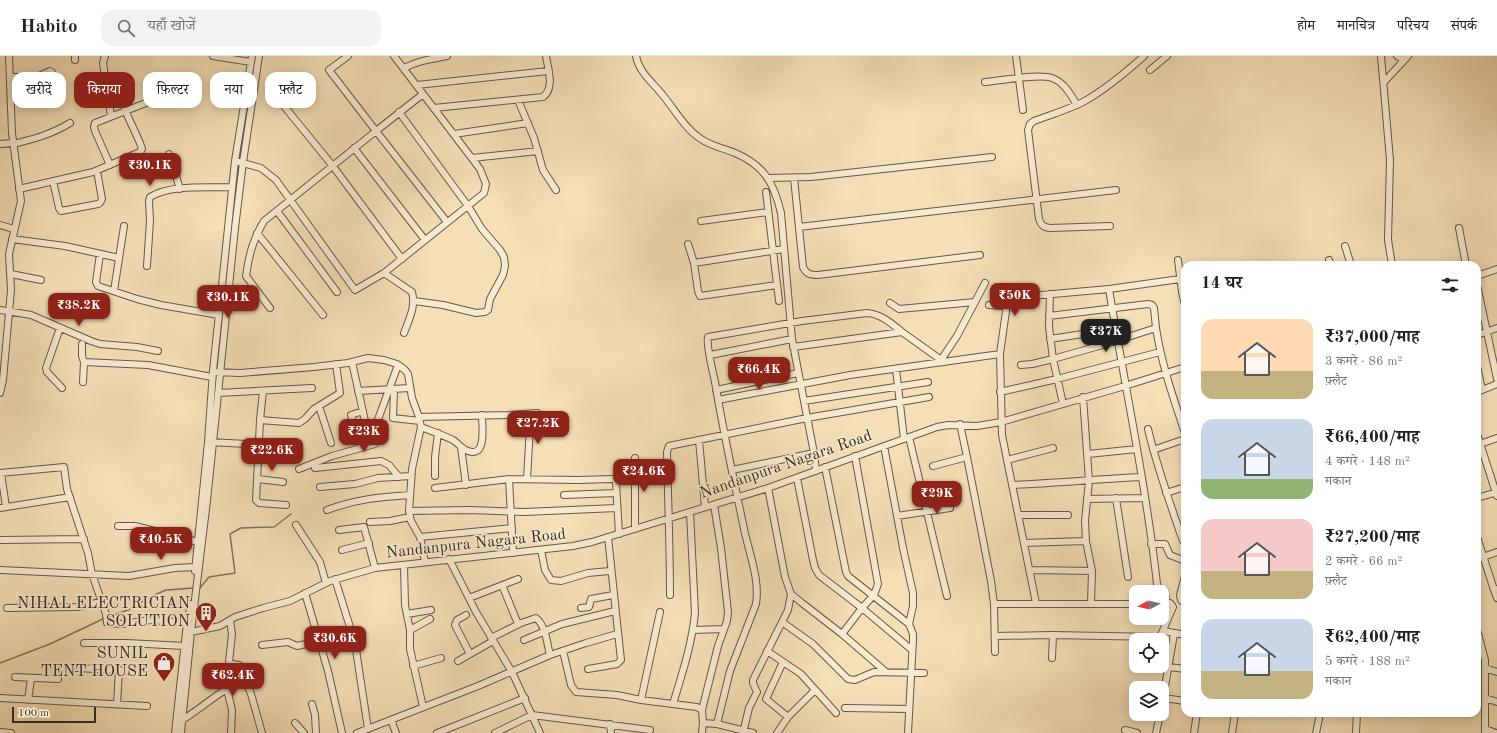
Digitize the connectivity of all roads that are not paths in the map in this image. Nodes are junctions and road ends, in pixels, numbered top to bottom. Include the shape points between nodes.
1 (9, 56) edge
2 (105, 56) edge
3 (213, 56) edge
4 (259, 56) edge
5 (348, 56) edge
6 (394, 56) edge
7 (447, 56) edge
8 (546, 56) edge
9 (636, 56) edge
10 (1016, 56) edge
11 (1144, 56) edge
12 (1167, 56) edge
13 (1381, 56) edge
14 (1396, 56) edge
15 (1406, 58) edge
16 (251, 59) edge
17 (404, 68) junction
18 (1150, 70) dead end
19 (548, 71) junction
20 (10, 77) joint
21 (1019, 78) junction
22 (985, 82) dead end
23 (1384, 82) junction
24 (417, 86) junction
25 (423, 94) junction
26 (518, 100) junction
27 (143, 104) edge
28 (1077, 105) junction
29 (286, 108) edge
30 (434, 108) junction
31 (125, 110) junction
32 (1023, 110) dead end
33 (399, 112) junction
34 (111, 116) junction
35 (70, 122) dead end
36 (528, 123) junction
37 (376, 130) junction
38 (454, 134) junction
39 (0, 144) edge
40 (13, 144) junction
41 (354, 148) junction
42 (538, 151) junction
43 (169, 154) dead end
44 (992, 157) dead end
45 (472, 158) junction
46 (234, 161) junction
47 (243, 162) junction
48 (110, 165) junction
49 (332, 166) junction
50 (97, 171) junction
51 (769, 178) junction
52 (794, 178) junction
53 (53, 181) junction
54 (232, 187) junction
55 (19, 189) junction
56 (180, 189) junction
57 (556, 190) dead end
58 (1116, 190) dead end
59 (766, 192) dead end
60 (1037, 199) junction
61 (290, 201) junction
62 (468, 206) junction
63 (277, 211) junction
64 (768, 212) junction
65 (701, 221) dead end
66 (447, 222) junction
67 (0, 225) edge
68 (124, 226) dead end
69 (1110, 226) dead end
70 (799, 227) junction
71 (1459, 228) dead end
72 (14, 229) junction
73 (257, 233) junction
74 (12, 239) junction
75 (425, 240) junction
76 (688, 244) dead end
77 (1345, 246) dead end
78 (784, 249) junction
79 (773, 250) junction
80 (100, 254) junction
81 (980, 255) dead end
82 (120, 258) junction
83 (402, 259) junction
84 (1178, 260) dead end
85 (1351, 261) edge
86 (1391, 261) edge
87 (1465, 261) edge
88 (694, 263) junction
89 (147, 266) dead end
90 (1497, 269) edge
91 (384, 273) junction
92 (11, 274) junction
93 (1481, 275) edge
94 (1180, 279) junction
95 (41, 280) dead end
96 (1181, 282) edge
97 (985, 283) dead end
98 (777, 285) junction
99 (1109, 289) junction
100 (114, 291) junction
101 (337, 292) dead end
102 (1050, 294) junction
103 (1019, 297) dead end
104 (414, 301) junction
105 (779, 301) dead end
106 (975, 302) junction
107 (1481, 302) edge
108 (890, 303) dead end
109 (989, 305) dead end
110 (270, 308) dead end
111 (1113, 309) junction
112 (0, 310) edge
113 (9, 310) junction
114 (219, 315) junction
115 (323, 315) dead end
116 (1049, 316) junction
117 (790, 324) junction
118 (60, 328) junction
119 (1156, 328) junction
120 (1497, 328) edge
121 (1116, 329) junction
122 (1488, 331) junction
123 (404, 332) dead end
124 (902, 332) junction
125 (1481, 334) edge
126 (792, 339) junction
127 (1050, 339) junction
128 (1117, 340) junction
129 (82, 344) dead end
130 (793, 347) junction
131 (158, 351) dead end
132 (1160, 352) junction
133 (1000, 354) junction
134 (710, 355) junction
135 (1053, 359) junction
136 (943, 361) junction
137 (84, 362) junction
138 (352, 362) junction
139 (1122, 363) junction
140 (336, 364) junction
141 (398, 365) junction
142 (1021, 365) dead end
143 (1181, 368) edge
144 (896, 369) junction
145 (220, 372) junction
146 (1165, 373) junction
147 (213, 374) junction
148 (798, 374) junction
149 (1057, 379) junction
150 (1497, 379) edge
151 (84, 382) dead end
152 (928, 382) dead end
153 (800, 384) junction
154 (1497, 384) edge
155 (1125, 386) junction
156 (897, 387) junction
157 (62, 388) dead end
158 (312, 388) dead end
159 (410, 388) junction
160 (391, 389) junction
161 (716, 390) junction
162 (263, 391) junction
163 (358, 391) junction
164 (1481, 391) edge
165 (1000, 392) junction
166 (0, 393) edge
167 (218, 393) junction
168 (930, 397) dead end
169 (1082, 398) junction
170 (718, 400) junction
171 (804, 402) junction
172 (899, 402) junction
173 (1063, 404) junction
174 (319, 406) junction
175 (363, 411) junction
176 (537, 413) dead end
177 (524, 414) junction
178 (482, 415) junction
179 (807, 418) junction
180 (260, 420) junction
181 (365, 421) dead end
182 (1181, 421) edge
183 (420, 422) junction
184 (1001, 422) junction
185 (960, 424) junction
186 (1148, 429) dead end
187 (438, 433) junction
188 (724, 436) junction
189 (906, 438) junction
190 (1497, 438) edge
191 (699, 440) junction
192 (1181, 440) edge
193 (210, 442) junction
194 (331, 443) dead end
195 (1481, 443) edge
196 (260, 446) junction
197 (284, 446) dead end
198 (884, 446) junction
199 (461, 447) junction
200 (361, 448) junction
201 (1053, 448) dead end
202 (1137, 449) junction
203 (1481, 449) edge
204 (1153, 450) junction
205 (814, 453) junction
206 (1088, 454) junction
207 (855, 456) junction
208 (967, 457) junction
209 (635, 458) dead end
210 (1007, 460) junction
211 (933, 466) dead end
212 (825, 467) junction
213 (315, 468) dead end
214 (299, 469) dead end
215 (732, 470) junction
216 (816, 471) junction
217 (1, 473) edge
218 (411, 476) junction
219 (435, 476) dead end
220 (399, 477) junction
221 (1142, 477) junction
222 (797, 478) junction
223 (258, 479) junction
224 (509, 479) junction
225 (527, 479) junction
226 (1089, 480) junction
227 (283, 482) dead end
228 (466, 485) junction
229 (1012, 485) junction
230 (320, 487) dead end
231 (435, 488) dead end
232 (768, 488) junction
233 (1181, 488) edge
234 (616, 493) junction
235 (1166, 493) junction
236 (1497, 493) edge
237 (410, 495) junction
238 (564, 495) dead end
239 (70, 497) junction
240 (1481, 497) edge
241 (738, 498) junction
242 (1116, 498) junction
243 (1146, 498) junction
244 (1087, 499) junction
245 (286, 505) dead end
246 (714, 505) junction
247 (3, 507) edge
248 (705, 507) junction
249 (617, 508) junction
250 (950, 508) dead end
251 (327, 510) dead end
252 (927, 511) junction
253 (511, 512) junction
254 (690, 512) junction
255 (410, 514) junction
256 (1068, 515) dead end
257 (897, 516) junction
258 (1019, 516) junction
259 (668, 518) junction
260 (370, 522) dead end
261 (296, 525) dead end
262 (118, 526) dead end
263 (512, 528) junction
264 (635, 528) junction
265 (339, 530) dead end
266 (619, 534) junction
267 (1181, 534) edge
268 (420, 537) junction
269 (608, 537) junction
270 (84, 539) junction
271 (0, 540) edge
272 (1086, 541) junction
273 (198, 542) junction
274 (369, 543) junction
275 (1024, 543) junction
276 (1151, 544) junction
277 (342, 550) dead end
278 (541, 550) junction
279 (1497, 552) edge
280 (513, 553) junction
281 (1481, 558) edge
282 (449, 559) junction
283 (1181, 559) edge
284 (1481, 560) edge
285 (425, 562) junction
286 (404, 565) junction
287 (195, 567) junction
288 (375, 568) junction
289 (0, 570) edge
290 (1030, 570) junction
291 (610, 571) junction
292 (1092, 571) junction
293 (92, 574) junction
294 (1128, 577) dead end
295 (518, 578) dead end
296 (335, 579) junction
297 (196, 581) junction
298 (326, 583) junction
299 (502, 585) junction
300 (1158, 585) edge
301 (1495, 589) edge
302 (305, 593) junction
303 (791, 594) junction
304 (194, 595) junction
305 (613, 595) junction
306 (670, 595) dead end
307 (874, 596) junction
308 (947, 596) dead end
309 (469, 598) junction
310 (1497, 598) edge
311 (101, 602) junction
312 (1036, 603) junction
313 (1092, 603) junction
314 (994, 604) junction
315 (1129, 604) edge
316 (1169, 604) edge
317 (7, 608) dead end
318 (581, 608) dead end
319 (862, 608) junction
320 (431, 610) dead end
321 (615, 611) junction
322 (660, 612) dead end
323 (406, 614) junction
324 (466, 615) dead end
325 (1169, 618) edge
326 (430, 619) dead end
327 (230, 620) junction
328 (782, 622) junction
329 (187, 623) junction
330 (518, 624) junction
331 (909, 624) junction
332 (1166, 625) edge
333 (724, 629) junction
334 (410, 630) junction
335 (693, 630) junction
336 (544, 631) junction
337 (1164, 631) junction
338 (189, 632) junction
339 (617, 634) junction
340 (842, 634) junction
341 (1174, 634) junction
342 (1181, 635) edge
343 (995, 636) junction
344 (1053, 636) junction
345 (492, 640) junction
346 (524, 640) dead end
347 (319, 641) junction
348 (84, 643) dead end
349 (1481, 644) edge
350 (262, 645) dead end
351 (185, 646) junction
352 (912, 650) junction
353 (563, 651) junction
354 (768, 651) junction
355 (995, 652) dead end
356 (470, 654) junction
357 (550, 655) junction
358 (441, 658) dead end
359 (1052, 658) dead end
360 (458, 661) dead end
361 (783, 662) junction
362 (238, 665) dead end
363 (61, 666) dead end
364 (413, 666) junction
365 (1169, 667) joint
366 (1181, 668) edge
367 (1485, 668) junction
368 (588, 669) dead end
369 (119, 670) junction
370 (131, 671) dead end
371 (512, 672) junction
372 (886, 672) junction
373 (1497, 672) edge
374 (910, 673) junction
375 (924, 673) dead end
376 (15, 677) dead end
377 (31, 678) junction
378 (58, 679) dead end
379 (227, 689) junction
380 (815, 690) junction
381 (0, 698) edge
382 (525, 698) junction
383 (1485, 698) junction
384 (28, 700) junction
385 (641, 700) junction
386 (1169, 701) edge
387 (1181, 701) edge
388 (1497, 702) edge
389 (117, 704) junction
390 (312, 704) dead end
391 (673, 704) junction
392 (147, 706) dead end
393 (423, 707) junction
394 (181, 708) junction
395 (845, 708) dead end
396 (908, 708) junction
397 (702, 710) junction
398 (836, 713) dead end
399 (532, 715) junction
400 (788, 717) junction
401 (1196, 717) edge
402 (1234, 717) edge
403 (1319, 717) edge
404 (1357, 717) edge
405 (182, 720) junction
406 (391, 720) junction
407 (1159, 721) edge
408 (294, 723) dead end
409 (703, 723) junction
410 (610, 724) junction
411 (717, 724) junction
412 (368, 729) junction
413 (650, 730) dead end
414 (1125, 730) dead end
415 (743, 731) edge
416 (1485, 731) edge
417 (0, 732) edge
418 (10, 733) edge
419 (175, 733) edge
420 (181, 733) edge
421 (231, 733) edge
422 (262, 733) edge
423 (304, 733) edge
424 (316, 733) edge
425 (342, 733) edge
426 (358, 733) edge
427 (396, 733) edge
428 (437, 733) edge
429 (495, 733) edge
430 (540, 733) edge
431 (611, 733) edge
432 (702, 733) edge
433 (753, 733) edge
434 (777, 733) edge
435 (908, 733) edge
436 (1137, 733) edge
437 (1156, 733) edge
438 (1194, 733) edge
439 (1232, 733) edge
440 (1316, 733) edge
441 (1356, 733) edge
442 (1496, 733) edge

1 - 20 street
2 - 34 street via 103,63
3 - 16 street
4 - 47 street
5 - 37 street via 329,70
6 - 17 street
7 - 17 street via 427,59
8 - 19 street
9 - 51 street via 642,72 693,133 710,144 749,161
10 - 21 street
11 - 28 street via 1114,82
12 - 18 street
13 - 23 street
14 - 15 street
15 - 23 street
16 - 46 street
17 - 24 street
19 - 24 street
19 - 26 street via 550,86 547,94 538,98
20 - 40 street
21 - 22 street
21 - 28 street via 1053,78 1062,84
21 - 32 street
23 - 86 street via 1390,160 1388,240
24 - 25 street
25 - 30 street
25 - 33 street
26 - 30 street
26 - 36 street
27 - 31 street
28 - 60 street via 1030,124 1028,130
29 - 49 street
30 - 38 street
31 - 34 street
31 - 48 street via 142,149
33 - 37 street
33 - 62 street
34 - 48 street via 97,121 94,125
35 - 40 street via 45,136
36 - 38 street
36 - 42 street
37 - 41 street
37 - 66 street
38 - 45 street
39 - 40 street
40 - 55 street
41 - 49 street
41 - 75 street
42 - 45 street
42 - 57 street via 543,170
43 - 56 street
44 - 52 street
45 - 62 street via 486,184 484,193
46 - 47 street
46 - 54 street
47 - 61 street via 270,174
47 - 145 street
48 - 50 street
49 - 61 street
49 - 83 street
50 - 53 street
50 - 53 street via 102,200 98,204 61,211
51 - 52 street
51 - 78 street via 781,213
52 - 70 street
53 - 55 street
54 - 56 street
54 - 114 street
55 - 72 street via 21,201
56 - 89 street via 149,198
58 - 60 street
59 - 64 street
60 - 69 street via 1039,219 1045,228
60 - 70 street
61 - 63 street
61 - 91 street via 356,290
62 - 66 street
62 - 104 street via 504,257 503,275 492,293 488,310 476,313
63 - 73 street via 264,221
63 - 101 street
64 - 65 street
64 - 79 street
66 - 75 street
67 - 72 street
68 - 82 street
70 - 81 street via 803,267 805,272 812,275
71 - 87 street
72 - 74 street
73 - 110 street via 248,257 246,276
73 - 115 street
74 - 80 street
74 - 92 street via 9,254
75 - 83 street
76 - 88 street
77 - 85 street
78 - 79 street
78 - 117 street
79 - 88 street
79 - 98 street
80 - 82 street
80 - 100 street via 96,284
82 - 100 street
83 - 91 street
84 - 94 street
88 - 98 street via 700,296
90 - 93 street
91 - 104 street via 409,289
92 - 95 street
92 - 113 street
94 - 96 street
94 - 99 street
97 - 106 street
98 - 105 street
99 - 102 street
99 - 111 street
100 - 114 street via 161,305
102 - 103 street
102 - 116 street
104 - 123 street
106 - 108 street via 899,309
106 - 136 street
107 - 122 street
109 - 133 street via 1006,308
111 - 116 street
111 - 119 street via 1152,305
111 - 121 street
112 - 113 street
113 - 118 street via 31,315
113 - 166 street
114 - 147 street
116 - 127 street
117 - 124 street via 867,313 882,317
117 - 126 street
117 - 134 street via 710,336
118 - 131 street via 91,342 136,346
118 - 157 street via 46,368
119 - 128 street
119 - 132 street
120 - 122 street
121 - 127 street
121 - 128 street
122 - 125 street
122 - 150 street
124 - 130 street
124 - 136 street
126 - 130 street
126 - 134 street
127 - 135 street
128 - 135 street
128 - 139 street
129 - 137 street
130 - 148 street
132 - 139 street
132 - 146 street
133 - 136 street
133 - 165 street
134 - 161 street
135 - 142 street
135 - 149 street
136 - 144 street
137 - 147 street via 148,365
137 - 151 street
138 - 140 street
138 - 141 street via 368,358
138 - 163 street
139 - 149 street
139 - 155 street
140 - 145 street via 240,373
140 - 174 street via 340,393
141 - 159 street via 408,374
141 - 160 street
143 - 146 street, Nandanpura Nagara Road
144 - 153 street
144 - 156 street
145 - 147 street
145 - 167 street
146 - 155 street, Nandanpura Nagara Road
146 - 182 street
147 - 193 street
148 - 153 street
148 - 161 street
149 - 165 street
149 - 173 street
152 - 156 street
153 - 170 street
153 - 171 street
154 - 164 street
155 - 169 street, Nandanpura Nagara Road
155 - 202 street
156 - 171 street
156 - 172 street
158 - 162 street
159 - 160 street
159 - 183 street
160 - 163 street
160 - 183 street via 393,418
160 - 200 street via 378,422 376,443
161 - 170 street
162 - 167 street
162 - 180 street
163 - 175 street
165 - 184 street
167 - 193 street
168 - 172 street
169 - 173 street, Nandanpura Nagara Road
169 - 206 street
170 - 188 street
171 - 179 street
172 - 179 street
172 - 189 street
173 - 184 street, Nandanpura Nagara Road
174 - 180 street via 299,423
174 - 194 street
175 - 181 street
175 - 200 street via 351,414
176 - 177 street
177 - 178 street
177 - 225 street via 530,426
178 - 183 street
178 - 199 street via 482,443 478,450 469,452
179 - 188 street
179 - 205 street
180 - 196 street
183 - 187 street
183 - 218 street
184 - 185 street, Nandanpura Nagara Road via 976,426
184 - 210 street
185 - 189 street, Nandanpura Nagara Road via 937,427
185 - 208 street
186 - 204 street
187 - 199 street
187 - 219 street
188 - 191 street
188 - 215 street
189 - 198 street, Nandanpura Nagara Road
189 - 252 street
190 - 195 street
191 - 248 street
191 - 259 street via 672,444 667,448
192 - 204 street
193 - 196 street
193 - 273 street
193 - 297 street
196 - 197 street
196 - 223 street
198 - 207 street, Nandanpura Nagara Road
198 - 257 street
199 - 228 street
200 - 214 street
201 - 210 street
202 - 206 street
202 - 221 street
203 - 236 street
204 - 235 street
205 - 215 street
205 - 216 street
206 - 226 street
207 - 212 street, Nandanpura Nagara Road
207 - 307 street via 878,580 878,589
208 - 211 street
208 - 314 street
209 - 264 street
210 - 229 street
212 - 216 street, Nandanpura Nagara Road
212 - 307 street via 844,568 848,576
213 - 220 street via 380,461 389,465
215 - 241 street
216 - 222 street, Nandanpura Nagara Road
217 - 239 street via 64,467
217 - 247 street
218 - 220 street
218 - 237 street
220 - 230 street
221 - 226 street
221 - 243 street
222 - 232 street, Nandanpura Nagara Road
222 - 319 street via 815,568 820,575
223 - 227 street
223 - 245 street via 258,502
224 - 225 street
224 - 228 street
224 - 253 street
225 - 234 street via 612,479 616,482
226 - 229 street
226 - 244 street
228 - 231 street
229 - 258 street
232 - 241 street, Nandanpura Nagara Road
232 - 303 street via 785,576
233 - 235 street
234 - 238 street
234 - 249 street
235 - 267 street
236 - 240 street
237 - 251 street via 361,499
237 - 255 street
239 - 247 street
239 - 270 street
241 - 246 street, Nandanpura Nagara Road
241 - 411 street via 758,592 756,604 730,671
242 - 243 street
242 - 244 street
242 - 294 street
243 - 276 street
244 - 272 street
246 - 248 street, Nandanpura Nagara Road
246 - 333 street via 728,612
248 - 254 street, Nandanpura Nagara Road
249 - 253 street
249 - 266 street
250 - 252 street
252 - 257 street
252 - 308 street
253 - 255 street via 470,510
253 - 263 street
254 - 259 street, Nandanpura Nagara Road
254 - 335 street via 695,608
255 - 260 street via 390,521
255 - 268 street
256 - 258 street
257 - 331 street via 913,593
258 - 275 street
259 - 264 street, Nandanpura Nagara Road
259 - 306 street
261 - 298 street via 320,562
262 - 273 street via 135,526
263 - 268 street
263 - 280 street
264 - 266 street, Nandanpura Nagara Road
265 - 274 street via 364,526
266 - 269 street, Nandanpura Nagara Road
268 - 285 street
269 - 278 street, Nandanpura Nagara Road via 573,546
269 - 291 street
270 - 271 street
270 - 293 street
272 - 275 street
272 - 292 street
273 - 287 street
274 - 277 street
274 - 288 street
275 - 290 street
276 - 283 street via 1165,544 1170,555
276 - 300 street
278 - 280 street, Nandanpura Nagara Road
278 - 291 street via 545,570 551,580 561,581 588,573
279 - 281 street
280 - 282 street, Nandanpura Nagara Road
282 - 285 street, Nandanpura Nagara Road
282 - 309 street
284 - 301 street
285 - 286 street, Nandanpura Nagara Road
286 - 288 street, Nandanpura Nagara Road
286 - 323 street
287 - 293 street via 129,576
287 - 297 street
288 - 296 street, Nandanpura Nagara Road
289 - 293 street
290 - 292 street
290 - 312 street
291 - 305 street
292 - 313 street
293 - 311 street
295 - 299 street
296 - 298 street, Nandanpura Nagara Road
296 - 412 street via 355,643
297 - 304 street
298 - 302 street, Nandanpura Nagara Road
299 - 309 street
299 - 330 street
301 - 310 street
302 - 327 street, Nandanpura Nagara Road via 290,601
302 - 347 street
303 - 328 street
303 - 340 street
304 - 329 street
304 - 338 street
305 - 318 street via 592,599 589,607
305 - 321 street
307 - 319 street
307 - 331 street
309 - 345 street
311 - 317 street via 78,607
311 - 329 street via 107,623 122,624 151,620
312 - 313 street
312 - 314 street
313 - 315 street
314 - 343 street
316 - 325 street via 1173,607
319 - 340 street
319 - 352 street
320 - 323 street
321 - 336 street
321 - 339 street
322 - 385 street
323 - 334 street
324 - 356 street via 455,624
326 - 334 street
327 - 338 street, Nandanpura Nagara Road via 220,626
327 - 362 street via 230,662
328 - 354 street
328 - 372 street via 813,644 848,679 856,680 868,674
329 - 338 street
330 - 336 street via 535,618
330 - 345 street
331 - 352 street via 913,634
332 - 337 street
333 - 335 street
333 - 397 street
334 - 364 street
335 - 391 street
336 - 346 street
336 - 357 street
337 - 341 street
337 - 344 street via 1158,637
338 - 351 street
338 - 394 street
339 - 353 street
339 - 368 street via 622,657 620,662
340 - 372 street
341 - 342 street
341 - 365 street
343 - 344 street
343 - 355 street
344 - 359 street
345 - 356 street
345 - 371 street
347 - 350 street via 297,646 288,642
347 - 425 street
348 - 351 street
349 - 367 street
351 - 394 street
352 - 374 street
353 - 357 street
353 - 385 street via 571,685 576,692
354 - 361 street
354 - 415 street via 753,680 758,692 749,708
356 - 360 street
357 - 371 street
358 - 364 street
361 - 380 street via 800,674
361 - 400 street via 766,699
363 - 369 street
364 - 393 street
365 - 366 street
367 - 373 street
367 - 383 street
369 - 370 street
369 - 389 street
371 - 382 street
371 - 393 street
372 - 374 street
374 - 375 street
374 - 396 street
376 - 377 street
377 - 378 street
377 - 384 street
379 - 405 street
379 - 421 street via 232,710
379 - 422 street via 246,682
380 - 398 street
380 - 400 street
381 - 384 street
382 - 399 street
382 - 428 street
383 - 388 street
383 - 416 street
384 - 389 street
385 - 391 street
386 - 387 street
389 - 392 street
390 - 424 street
391 - 397 street
393 - 406 street
394 - 405 street
394 - 419 street
395 - 396 street
396 - 435 street
397 - 409 street
399 - 410 street
399 - 429 street
399 - 430 street
400 - 434 street
401 - 438 street
402 - 439 street
403 - 440 street
404 - 441 street
405 - 420 street
406 - 412 street
406 - 427 street
407 - 437 street
408 - 423 street
409 - 411 street
409 - 432 street
410 - 413 street
410 - 431 street
411 - 415 street
412 - 426 street
414 - 436 street
415 - 433 street
416 - 442 street
417 - 418 street

